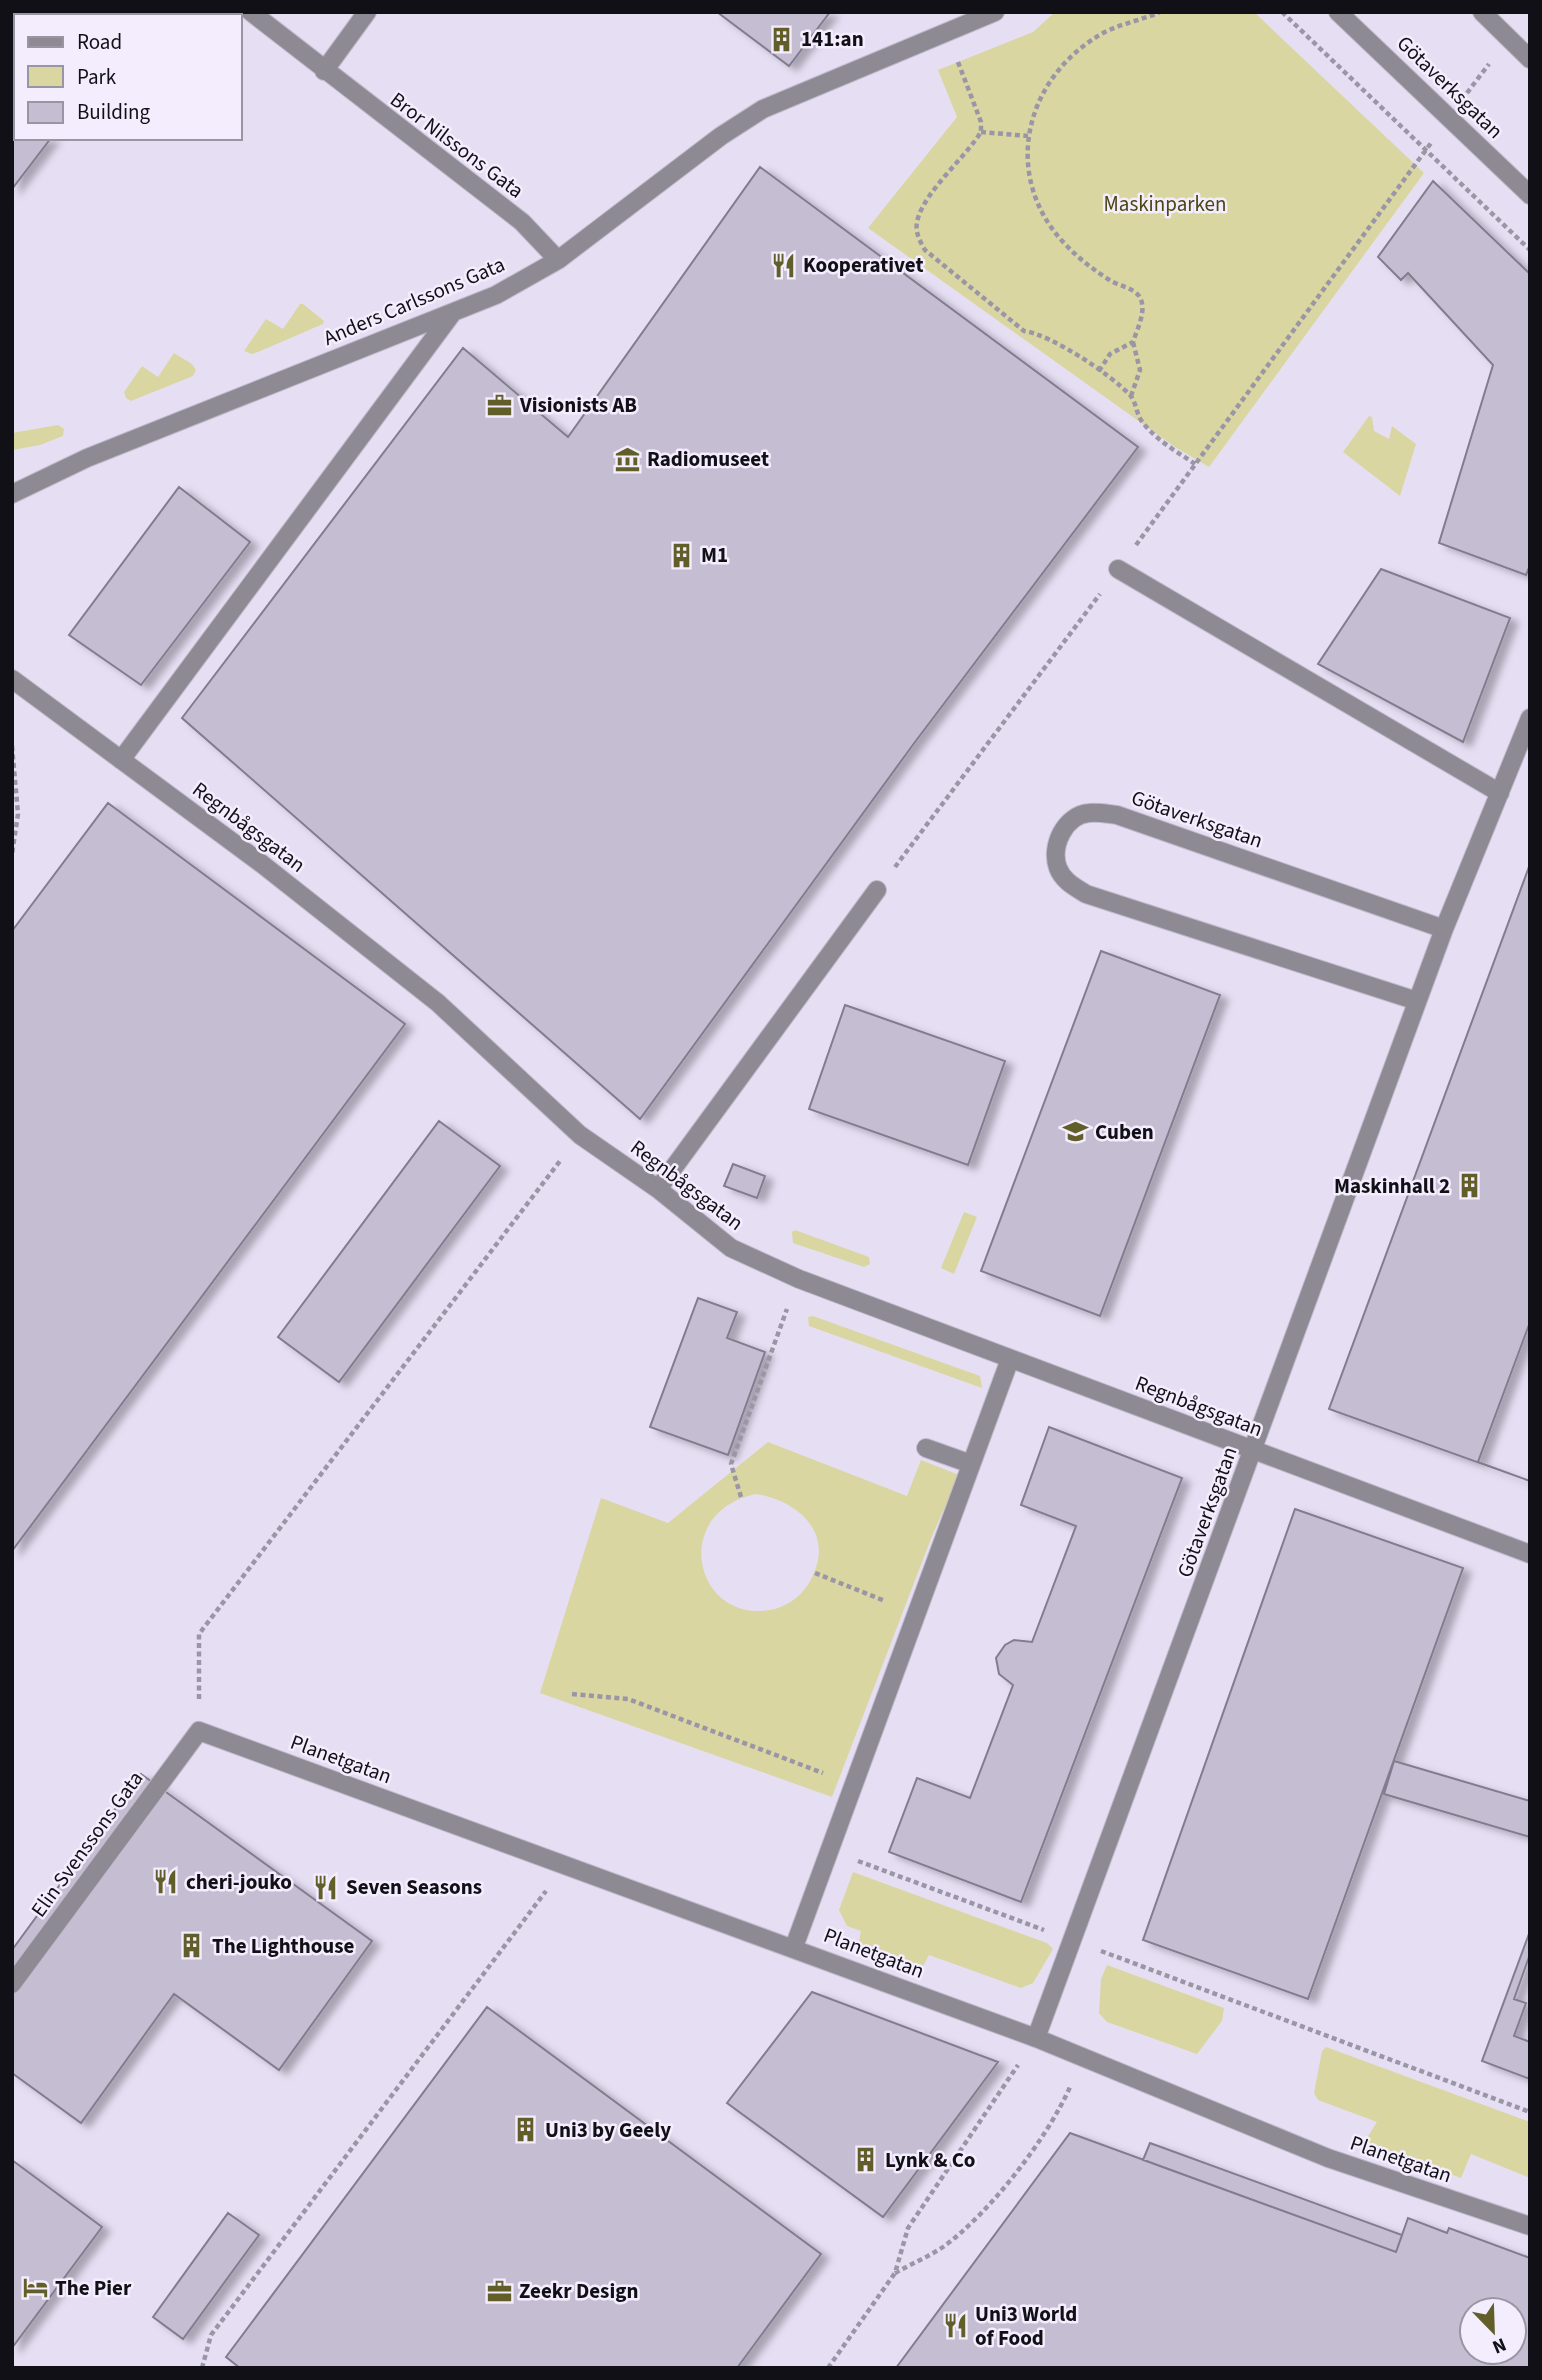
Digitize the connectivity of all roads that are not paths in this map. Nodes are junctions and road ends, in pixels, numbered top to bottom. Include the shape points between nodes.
1 (251, 12) edge
2 (367, 12) edge
3 (995, 12) edge
4 (1338, 12) edge
5 (1482, 12) edge
6 (1530, 60) edge
7 (324, 71) junction
8 (1530, 195) edge
9 (558, 260) junction
10 (451, 315) junction
11 (12, 494) edge
12 (1118, 569) road end
13 (12, 679) edge
14 (1530, 719) edge
15 (121, 760) junction
16 (1500, 793) junction
17 (877, 890) road end
18 (1444, 929) junction
19 (1417, 1001) junction
20 (658, 1189) junction
21 (1010, 1359) junction
22 (926, 1448) dead end
23 (1254, 1451) junction
24 (971, 1464) junction
25 (1530, 1554) edge
26 (198, 1731) joint
27 (794, 1947) junction
28 (12, 1984) edge
29 (1036, 2038) junction
30 (1530, 2226) edge

1 - 7 street, Bror Nilssons Gata
2 - 7 street
3 - 9 street, Anders Carlssons Gata via 763,110 721,136
4 - 8 street, Götaverksgatan
5 - 6 street
7 - 9 street, Bror Nilssons Gata via 522,222
9 - 10 street, Anders Carlssons Gata
10 - 11 street, Anders Carlssons Gata via 88,457
10 - 15 street
12 - 16 street
13 - 15 street, Regnbågsgatan
14 - 16 street, Götaverksgatan
15 - 20 street, Regnbågsgatan via 438,1003 580,1135
16 - 18 street, Götaverksgatan
17 - 20 street
18 - 19 street, Götaverksgatan
18 - 19 street, Götaverksgatan via 1117,815 1087,813 1066,826 1056,843 1058,867 1069,883 1086,894
19 - 23 street, Götaverksgatan
20 - 21 street, Regnbågsgatan via 731,1248 799,1279
21 - 23 street, Regnbågsgatan
21 - 24 street
22 - 24 street
23 - 25 street, Regnbågsgatan
23 - 29 street, Götaverksgatan
24 - 27 street
26 - 27 street, Planetgatan
26 - 28 street, Elin Svenssons Gata
27 - 29 street, Planetgatan
29 - 30 street, Planetgatan via 1328,2158

